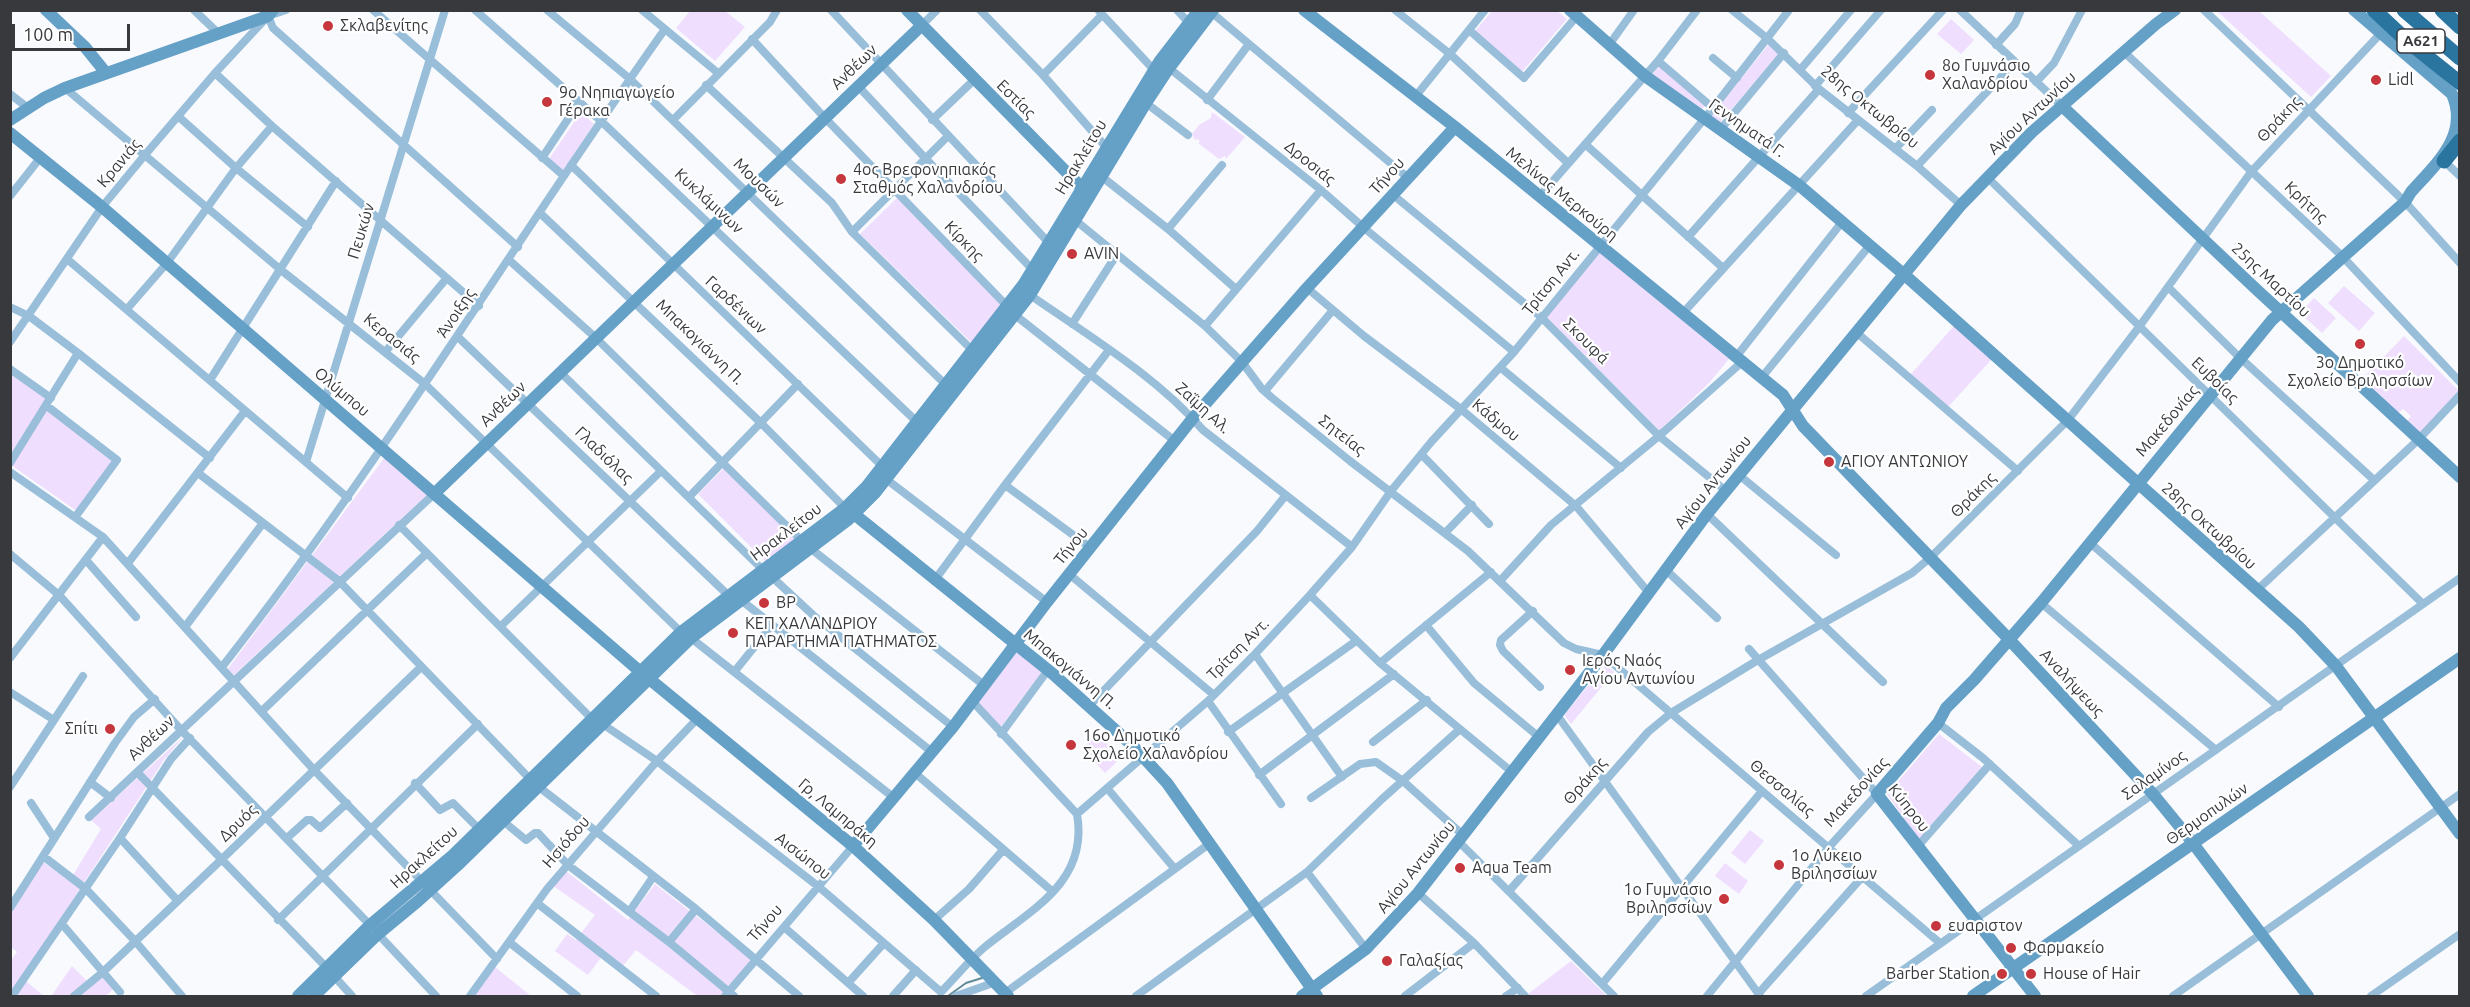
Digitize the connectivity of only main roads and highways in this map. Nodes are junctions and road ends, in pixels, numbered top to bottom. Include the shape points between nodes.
1 (2374, 10) edge
2 (2385, 10) edge
3 (2404, 10) edge
4 (2416, 10) edge
5 (2442, 10) edge
6 (2460, 27) edge
7 (2460, 50) edge
8 (2460, 58) edge
9 (2457, 83) edge
10 (2460, 141) edge
11 (2444, 161) road end

1 - 9 highway
2 - 9 highway, Α621
3 - 8 highway
4 - 7 highway
5 - 6 highway
10 - 11 highway

